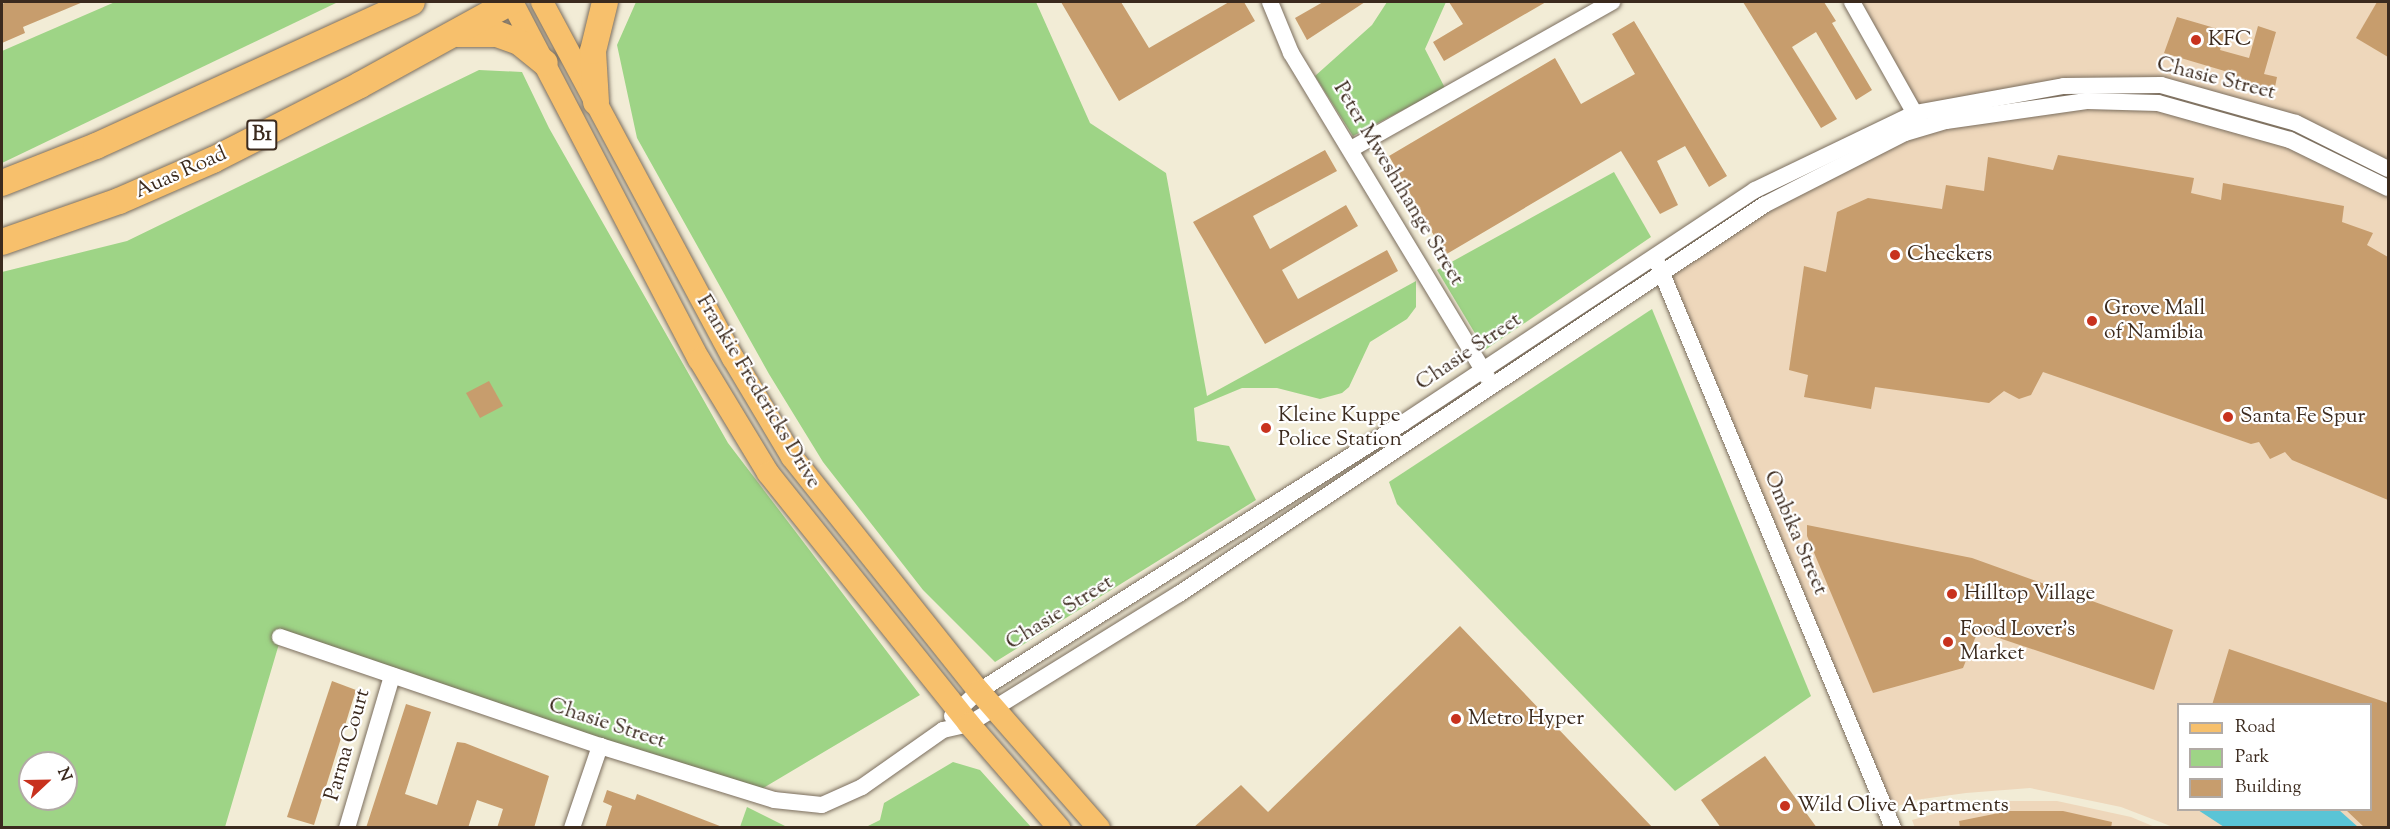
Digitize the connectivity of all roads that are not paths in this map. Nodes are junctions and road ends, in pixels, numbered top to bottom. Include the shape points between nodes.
1 (382, 2) edge
2 (412, 2) edge
3 (511, 2) edge
4 (542, 2) edge
5 (605, 2) edge
6 (1270, 2) edge
7 (1612, 2) edge
8 (1852, 2) edge
9 (360, 27) junction
10 (456, 34) junction
11 (545, 63) junction
12 (596, 102) junction
13 (1918, 120) junction
14 (1351, 149) junction
15 (2388, 169) edge
16 (2, 183) edge
17 (2388, 188) edge
18 (2, 242) edge
19 (1654, 256) junction
20 (1663, 273) junction
21 (1483, 369) junction
22 (1493, 387) junction
23 (280, 637) dead end
24 (392, 676) junction
25 (986, 699) junction
26 (963, 716) junction
27 (600, 746) junction
28 (347, 828) edge
29 (572, 828) edge
30 (1059, 828) edge
31 (1099, 828) edge
32 (1893, 828) edge

1 - 9 highway
2 - 9 highway
3 - 10 highway, Auas Road / B1
3 - 11 main road, Frankie Fredericks Drive
4 - 12 main road, Frankie Fredericks Drive
5 - 12 highway via 593,51
6 - 14 street, Peter Mweshihange Street via 1291,52
7 - 14 street
8 - 13 street
9 - 16 highway via 96,146
10 - 11 highway via 497,34 519,42
10 - 18 highway, Auas Road / B1 via 213,160 119,201
11 - 26 main road, Frankie Fredericks Drive via 699,359 768,473
12 - 25 main road, Frankie Fredericks Drive via 733,358 792,457
13 - 15 street, Chasie Street via 2064,86 2161,85 2296,123
13 - 17 street, Chasie Street via 2087,101 2158,103 2290,140
13 - 19 street, Chasie Street via 1755,190
13 - 20 street, Chasie Street via 1764,205
14 - 21 street, Peter Mweshihange Street
19 - 20 street, Ombika Street
19 - 21 street, Chasie Street
20 - 22 street, Chasie Street
20 - 32 street, Ombika Street
21 - 22 street, Peter Mweshihange Street
21 - 25 street, Chasie Street
22 - 25 street, Chasie Street via 1198,581
23 - 24 street, Chasie Street
24 - 27 street, Chasie Street
24 - 28 street, Parma Court
25 - 26 street, Chasie Street
25 - 31 main road, Frankie Fredericks Drive
26 - 27 street, Chasie Street via 862,787 822,805 774,800
26 - 30 main road, Frankie Fredericks Drive
27 - 29 street

